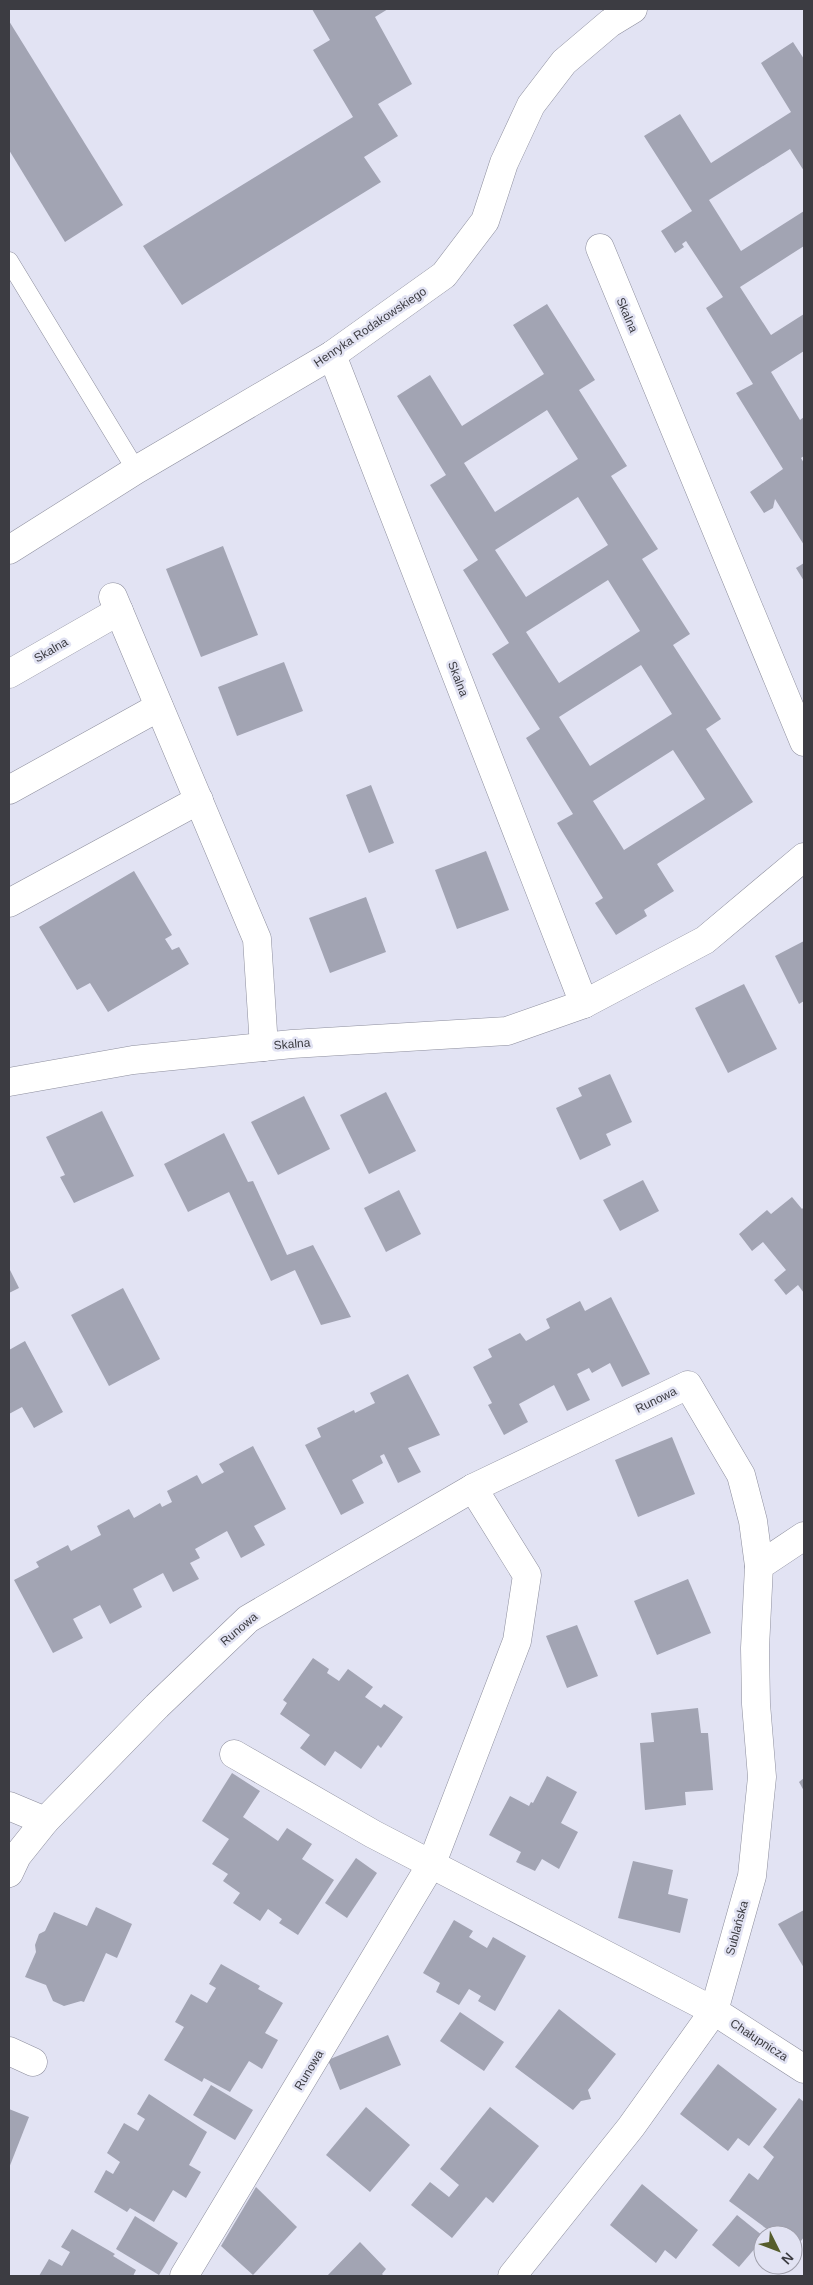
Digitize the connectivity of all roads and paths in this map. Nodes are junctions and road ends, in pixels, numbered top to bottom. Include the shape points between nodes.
1 (633, 9) edge
2 (600, 248) dead end
3 (9, 261) edge
4 (332, 355) junction
5 (136, 470) junction
6 (9, 550) edge
7 (9, 674) edge
8 (159, 707) junction
9 (804, 742) edge
10 (9, 790) edge
11 (198, 800) junction
12 (804, 857) edge
13 (9, 903) edge
14 (584, 1004) junction
15 (264, 1047) junction
16 (9, 1082) edge
17 (473, 1488) junction
18 (804, 1536) edge
19 (759, 1566) junction
20 (234, 1754) dead end
21 (9, 1806) edge
22 (45, 1821) junction
23 (432, 1863) junction
24 (9, 1873) edge
25 (714, 2011) junction
26 (9, 2051) edge
27 (33, 2062) dead end
28 (804, 2069) edge
29 (184, 2276) edge
30 (512, 2276) edge

1 - 4 street, Henryka Rodakowskiego via 610,23 564,62 531,105 504,163 485,221 444,275
2 - 9 street, Skalna
3 - 5 lane
4 - 5 street, Henryka Rodakowskiego
4 - 14 street, Skalna
5 - 6 street, Henryka Rodakowskiego
7 - 8 street, Skalna via 116,604
8 - 10 street
8 - 11 street, Skalna
11 - 13 street
11 - 15 street, Skalna via 257,939
12 - 14 street, Skalna via 705,940
14 - 15 street, Skalna via 507,1031
15 - 16 street, Skalna via 133,1060
17 - 19 street, Runowa via 688,1385 740,1476 753,1521
17 - 22 street, Runowa via 248,1619 157,1706
17 - 23 street, Runowa via 527,1575 518,1641
18 - 19 street
19 - 25 street, Sublańska via 755,1657 761,1786 752,1876
20 - 23 street via 373,1834
21 - 22 street
22 - 24 street, Runowa via 16,1856
23 - 25 street
23 - 29 street, Runowa
25 - 28 street, Chałupnicza
25 - 30 street, Sublańska via 631,2127
26 - 27 street

